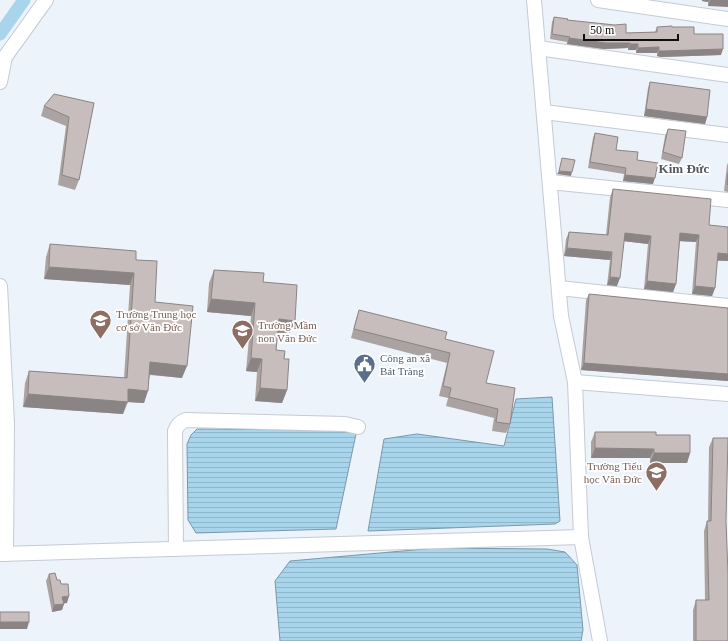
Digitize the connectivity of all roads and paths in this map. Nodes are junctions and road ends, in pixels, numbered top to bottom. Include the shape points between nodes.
1 (46, 0) edge
2 (534, 0) edge
3 (598, 0) edge
4 (728, 19) edge
5 (538, 48) junction
6 (3, 56) edge
7 (728, 75) edge
8 (0, 82) edge
9 (544, 112) junction
10 (728, 135) edge
11 (550, 182) junction
12 (728, 200) edge
13 (0, 286) edge
14 (559, 288) junction
15 (728, 306) edge
16 (575, 382) junction
17 (728, 394) edge
18 (358, 427) dead end
19 (581, 537) junction
20 (176, 549) junction
21 (3, 554) edge
22 (600, 641) edge

1 - 6 street
2 - 5 street
3 - 4 street
5 - 7 street
5 - 9 street
6 - 8 street
9 - 10 street
9 - 11 street
11 - 12 street
11 - 14 street
13 - 21 street via 7,424
14 - 15 street
14 - 16 street via 561,316
16 - 17 street
16 - 19 street
18 - 20 street via 345,424 186,420 180,422 175,431
19 - 20 street
19 - 22 street
20 - 21 street

